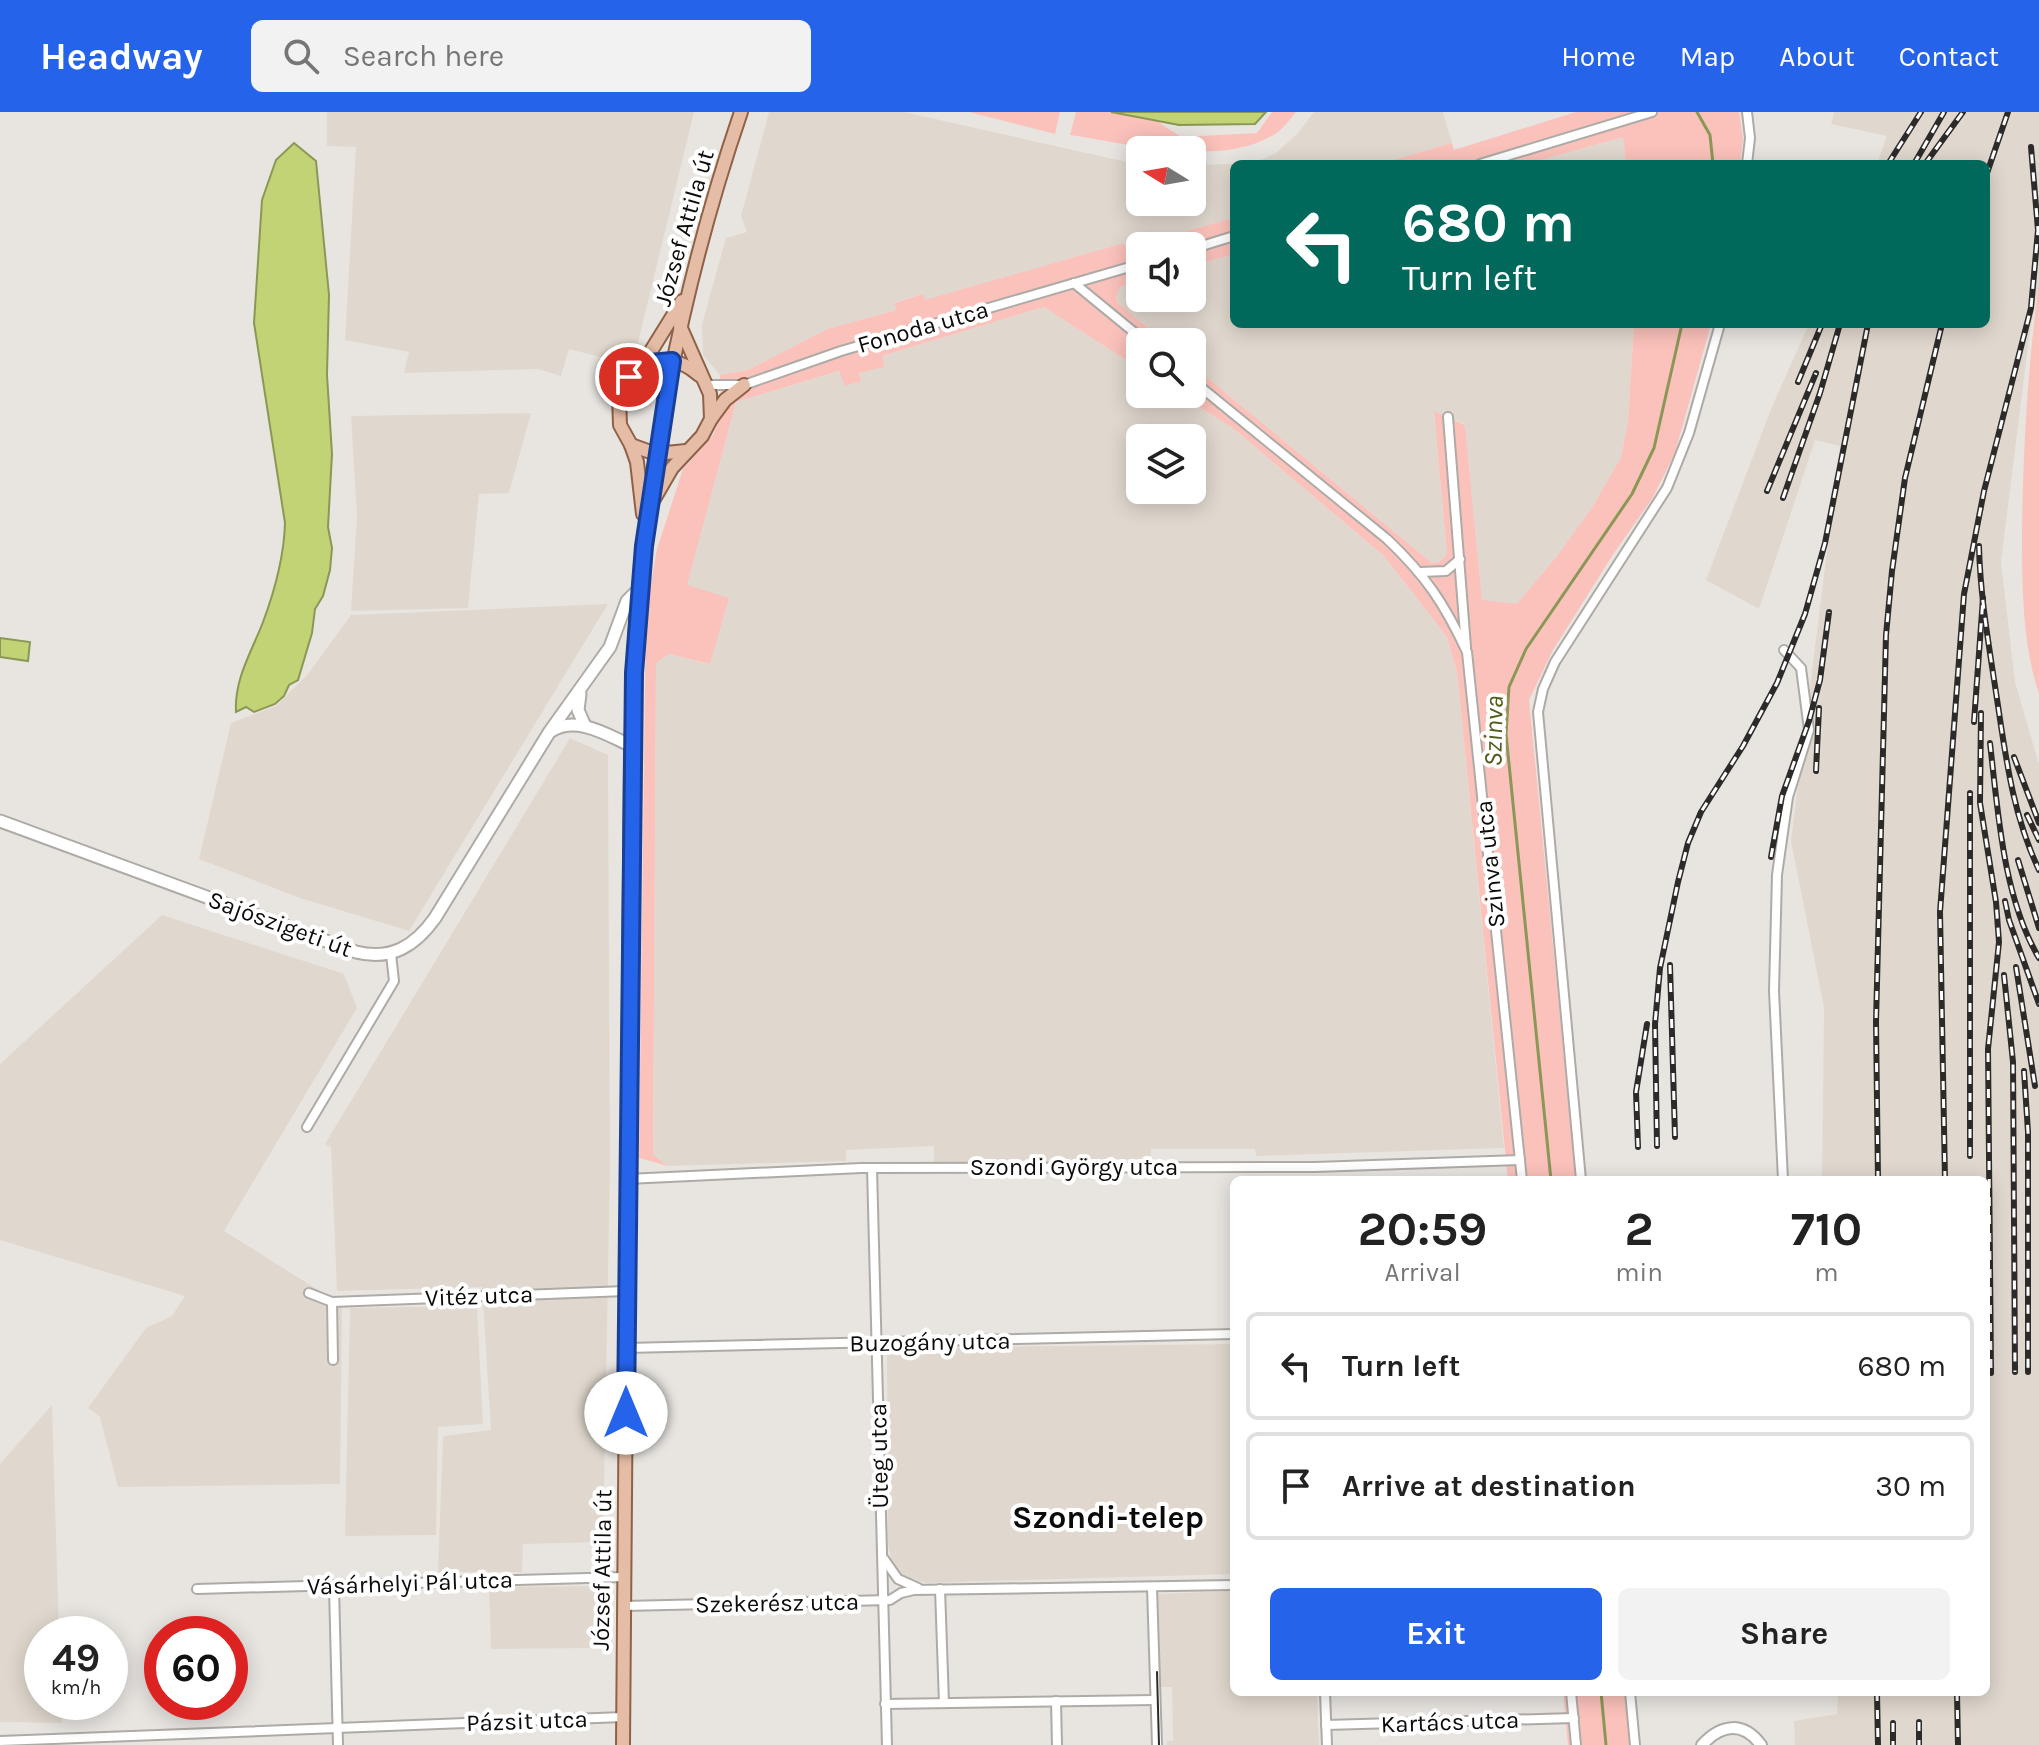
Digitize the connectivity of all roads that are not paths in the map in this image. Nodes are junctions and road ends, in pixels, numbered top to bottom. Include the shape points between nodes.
1 (741, 112) edge
2 (1652, 112) edge
3 (1747, 112) edge
4 (1493, 160) edge
5 (1747, 160) edge
6 (1230, 237) edge
7 (1206, 245) edge
8 (1126, 268) edge
9 (1074, 283) junction
10 (687, 294) junction
11 (680, 326) junction
12 (1129, 328) edge
13 (1719, 328) edge
14 (672, 361) junction
15 (636, 370) junction
16 (704, 382) junction
17 (744, 385) junction
18 (1206, 391) edge
19 (1448, 417) dead end
20 (711, 419) junction
21 (631, 445) junction
22 (687, 450) junction
23 (656, 454) junction
24 (648, 509) junction
25 (646, 529) junction
26 (1460, 559) junction
27 (1420, 572) junction
28 (639, 589) junction
29 (1784, 650) dead end
30 (1467, 652) junction
31 (581, 690) junction
32 (585, 726) junction
33 (550, 731) junction
34 (632, 746) junction
35 (0, 821) edge
36 (391, 954) junction
37 (307, 1127) dead end
38 (1520, 1160) junction
39 (1315, 1167) junction
40 (872, 1168) junction
41 (1315, 1176) edge
42 (1522, 1176) edge
43 (1581, 1176) edge
44 (1783, 1176) edge
45 (627, 1179) junction
46 (626, 1291) junction
47 (309, 1293) dead end
48 (332, 1302) junction
49 (1230, 1334) edge
50 (877, 1344) junction
51 (626, 1348) junction
52 (333, 1360) dead end
53 (882, 1546) junction
54 (624, 1577) junction
55 (1230, 1585) edge
56 (334, 1587) junction
57 (1152, 1587) junction
58 (197, 1589) dead end
59 (940, 1589) junction
60 (928, 1590) junction
61 (883, 1600) junction
62 (624, 1606) junction
63 (1325, 1696) edge
64 (1571, 1696) edge
65 (1630, 1696) edge
66 (1155, 1700) junction
67 (1056, 1701) junction
68 (944, 1703) junction
69 (885, 1704) junction
70 (623, 1717) junction
71 (1574, 1718) junction
72 (1326, 1725) junction
73 (337, 1728) junction
74 (0, 1741) edge
75 (338, 1745) edge
76 (623, 1745) edge
77 (887, 1745) edge
78 (1057, 1745) edge
79 (1157, 1745) edge
80 (1327, 1745) edge
81 (1576, 1745) edge
82 (1635, 1745) edge
83 (1702, 1745) edge
84 (1761, 1745) edge

1 - 10 main road, József Attila út
2 - 4 street
3 - 5 street
6 - 7 street
8 - 9 street, Fonoda utca
9 - 12 street
9 - 17 street, Fonoda utca
10 - 11 main road, József Attila út
10 - 15 main road
11 - 14 main road, József Attila út
11 - 16 main road
13 - 43 street via 1667,488 1555,662 1540,701
14 - 15 main road
14 - 16 main road via 692,369
14 - 23 main road, József Attila út
15 - 21 main road via 623,385 618,405 620,425
16 - 17 street, Fonoda utca
16 - 20 main road
17 - 20 main road
18 - 27 street, Szinva utca
19 - 26 street
20 - 22 main road
21 - 23 main road
21 - 25 main road
22 - 23 main road
22 - 24 main road
23 - 24 main road, József Attila út
24 - 25 main road, József Attila út
25 - 28 main road, József Attila út
26 - 27 street via 1446,571
26 - 30 street
27 - 30 street, Szinva utca
28 - 31 main road via 627,601 610,647
28 - 34 main road, József Attila út
29 - 44 street via 1801,668 1809,730 1792,781 1777,875 1774,991
30 - 38 street, Szinva utca
31 - 32 main road via 578,710
31 - 33 main road
32 - 33 main road
32 - 34 main road
33 - 36 main road via 435,918 414,942
34 - 45 main road, József Attila út
35 - 36 main road, Sajószigeti út via 356,952
36 - 37 street via 394,981
38 - 39 street, Szondi György utca
38 - 42 street, Szinva utca
39 - 40 street, Szondi György utca
39 - 41 street
40 - 45 street, Szondi György utca
40 - 50 street, Üteg utca
45 - 46 main road, József Attila út
46 - 48 street, Vitéz utca
46 - 51 main road, József Attila út
47 - 48 street, Vitéz utca
48 - 52 street
49 - 50 street, Buzogány utca
50 - 51 street, Buzogány utca
50 - 53 street, Üteg utca
51 - 54 main road, József Attila út
53 - 60 street, Szekerész utca via 894,1575
53 - 61 street, Üteg utca
54 - 56 street, Vásárhelyi Pál utca
54 - 62 main road, József Attila út
55 - 57 street, Szekerész utca
56 - 58 street, Vásárhelyi Pál utca
56 - 73 street
57 - 59 street, Szekerész utca
57 - 66 street
59 - 60 street, Szekerész utca
59 - 68 street
60 - 61 street, Szekerész utca via 905,1591
61 - 62 street, Szekerész utca
61 - 69 street, Üteg utca
62 - 70 main road, József Attila út
63 - 72 street
64 - 71 street
65 - 82 street
66 - 67 street
66 - 79 street
67 - 68 street
67 - 78 street
68 - 69 street
69 - 77 street, Üteg utca
70 - 73 street, Pázsit utca
70 - 76 main road, József Attila út
71 - 72 street, Kartács utca
71 - 81 street
72 - 80 street
73 - 74 street, Pázsit utca
73 - 75 street
83 - 84 street via 1723,1728 1731,1728 1747,1732

